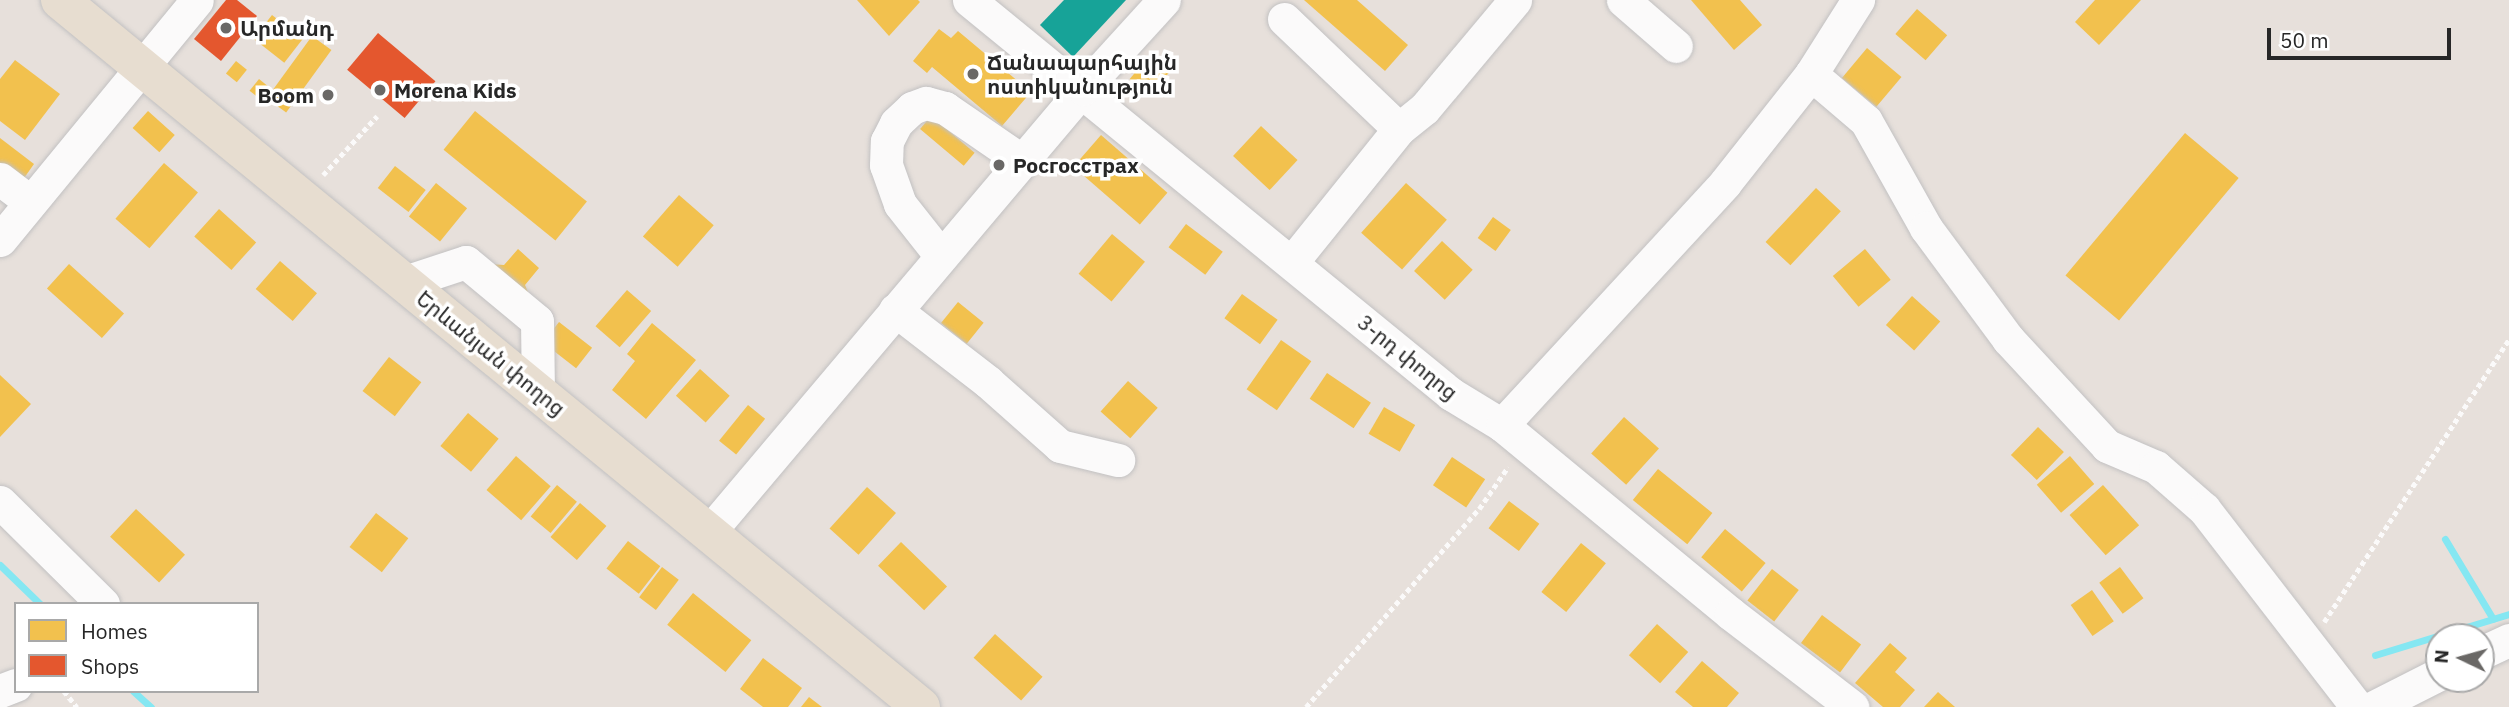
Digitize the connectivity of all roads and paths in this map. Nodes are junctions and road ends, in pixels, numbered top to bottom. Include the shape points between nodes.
1 (60, 0) edge
2 (197, 0) edge
3 (970, 0) edge
4 (1164, 0) edge
5 (1515, 0) edge
6 (1623, 0) edge
7 (1858, 0) edge
8 (1284, 19) dead end
9 (1676, 46) dead end
10 (140, 66) junction
11 (1811, 74) junction
12 (1083, 89) junction
13 (377, 116) dead end
14 (1399, 129) junction
15 (1022, 161) junction
16 (322, 176) dead end
17 (0, 179) edge
18 (30, 202) junction
19 (0, 240) edge
20 (941, 256) junction
21 (1292, 262) junction
22 (405, 282) junction
23 (895, 310) junction
24 (2509, 339) edge
25 (538, 391) junction
26 (1513, 434) junction
27 (1118, 460) dead end
28 (0, 502) edge
29 (709, 532) junction
30 (101, 602) edge
31 (2311, 643) junction
32 (2425, 681) edge
33 (66, 693) edge
34 (77, 707) edge
35 (921, 707) edge
36 (1306, 707) edge
37 (1852, 707) edge
38 (2357, 707) edge
39 (2374, 707) edge

1 - 10 main road, Երևանյան փողոց
2 - 10 street
3 - 12 street, 3-րդ փողոց
4 - 12 street
5 - 14 street via 1424,109
6 - 9 street
7 - 11 street
8 - 14 street
10 - 18 street
10 - 22 main road, Երևանյան փողոց
11 - 26 street
11 - 31 street via 1866,121 1926,228 2008,339 2107,446 2156,467 2204,509
12 - 15 street
12 - 21 street, 3-րդ փողոց
13 - 16 path
14 - 21 street
15 - 20 street
15 - 20 street via 945,108 926,103 912,108 896,123 887,141 886,165 900,204
17 - 18 street
18 - 19 street
20 - 23 street
21 - 26 street, 3-րդ փողոց via 1451,394
22 - 25 main road, Երևանյան փողոց
22 - 25 street via 466,262 537,321
23 - 27 street via 988,382 1060,446
23 - 29 street
24 - 31 path
25 - 29 main road, Երևանյան փողոց
26 - 36 path via 1479,509
26 - 37 street, 3-րդ փողոց
28 - 30 street
29 - 35 main road, Երևանյան փողոց
31 - 38 street
32 - 39 street
33 - 34 path

